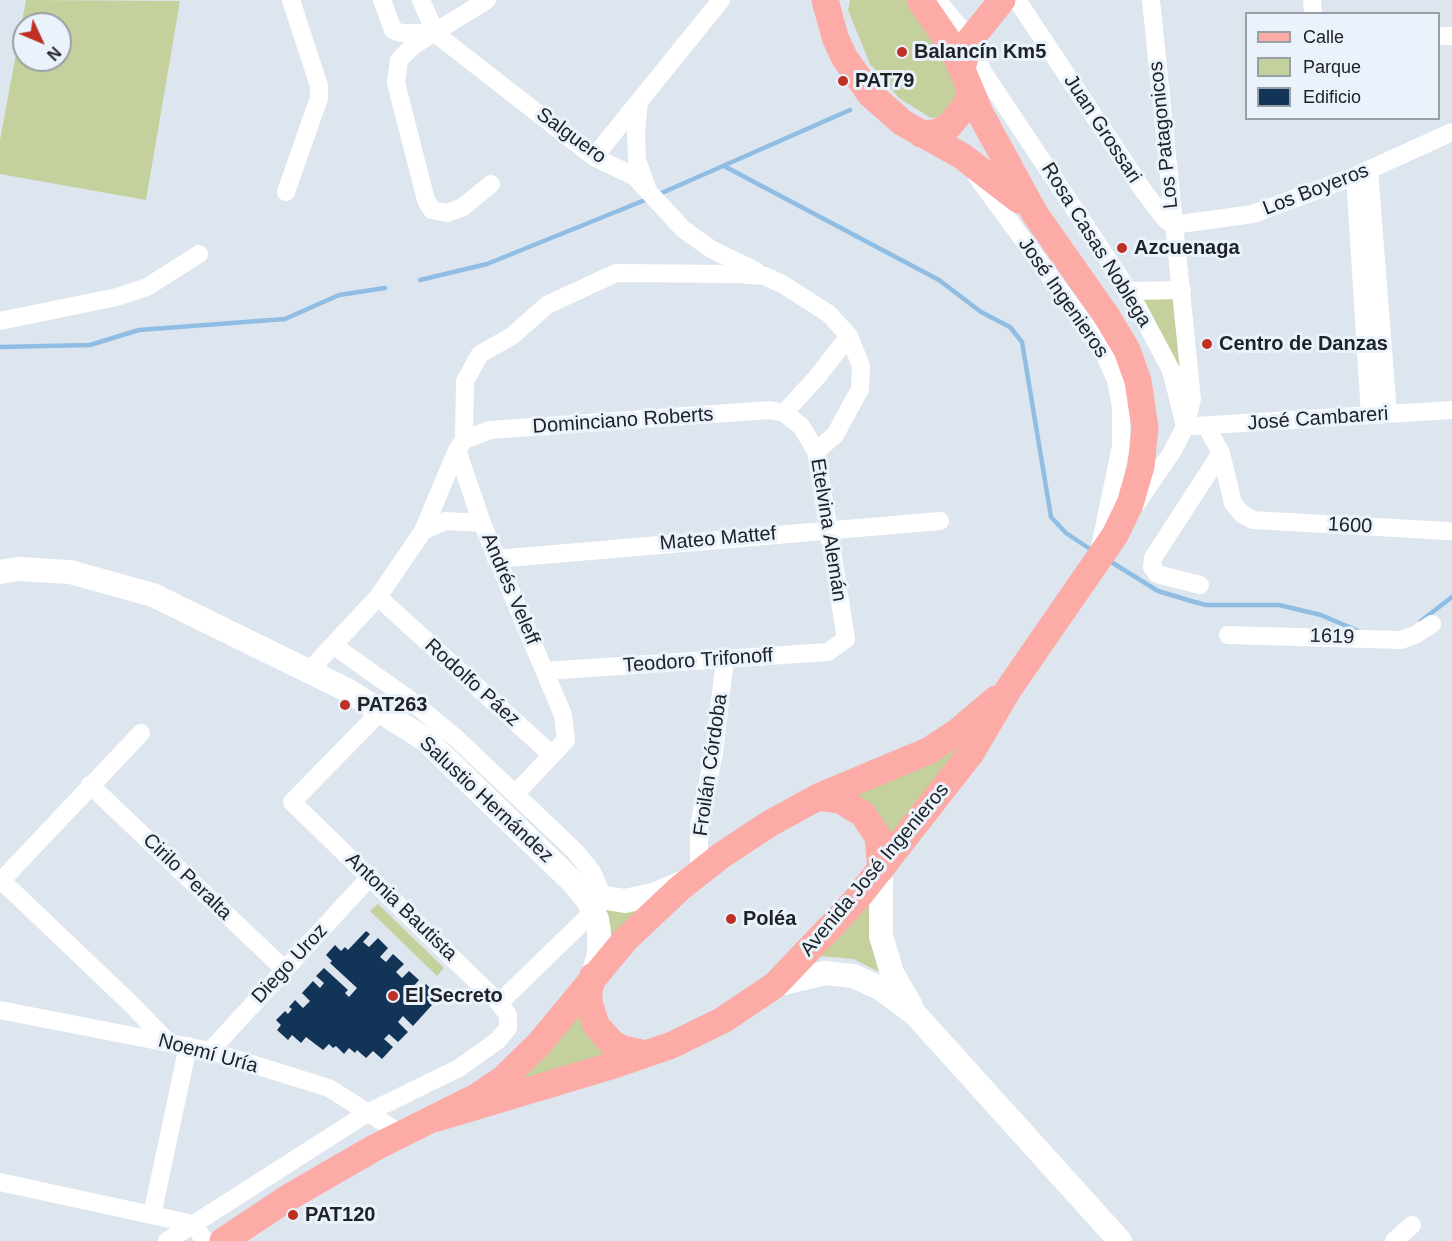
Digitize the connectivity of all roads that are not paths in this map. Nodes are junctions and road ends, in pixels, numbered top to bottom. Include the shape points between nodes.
1 (291, 0) edge
2 (382, 0) edge
3 (421, 0) edge
4 (487, 0) edge
5 (722, 0) edge
6 (920, 0) edge
7 (937, 0) edge
8 (1002, 0) edge
9 (1017, 0) edge
10 (1150, 0) edge
11 (828, 5) edge
12 (436, 33) junction
13 (970, 40) junction
14 (966, 81) junction
15 (639, 102) junction
16 (1452, 132) edge
17 (921, 134) junction
18 (962, 156) junction
19 (594, 157) junction
20 (1362, 173) junction
21 (491, 184) dead end
22 (648, 190) junction
23 (286, 192) dead end
24 (1035, 214) junction
25 (1173, 225) junction
26 (199, 254) dead end
27 (765, 276) junction
28 (1182, 290) junction
29 (1129, 291) junction
30 (0, 321) edge
31 (849, 336) junction
32 (1452, 410) edge
33 (784, 413) junction
34 (1388, 414) junction
35 (1370, 415) junction
36 (1206, 426) junction
37 (1185, 427) junction
38 (460, 445) junction
39 (816, 451) junction
40 (1221, 453) junction
41 (940, 521) dead end
42 (482, 524) junction
43 (828, 529) junction
44 (423, 531) junction
45 (1448, 531) dead end
46 (1115, 535) junction
47 (496, 559) junction
48 (1096, 562) junction
49 (0, 572) edge
50 (1200, 585) dead end
51 (378, 597) junction
52 (1432, 624) dead end
53 (1228, 635) dead end
54 (846, 639) joint
55 (333, 645) junction
56 (725, 659) junction
57 (309, 671) junction
58 (545, 671) junction
59 (1010, 687) junction
60 (381, 711) junction
61 (141, 733) dead end
62 (552, 755) junction
63 (90, 784) junction
64 (515, 794) junction
65 (818, 797) junction
66 (881, 869) junction
67 (699, 872) junction
68 (370, 877) junction
69 (0, 880) edge
70 (599, 905) junction
71 (284, 969) junction
72 (593, 976) junction
73 (775, 985) junction
74 (504, 1009) junction
75 (0, 1010) edge
76 (915, 1014) junction
77 (168, 1042) junction
78 (188, 1046) junction
79 (210, 1051) junction
80 (646, 1054) junction
81 (369, 1112) junction
82 (437, 1118) junction
83 (403, 1135) junction
84 (1, 1188) edge
85 (152, 1215) junction
86 (193, 1224) junction
87 (1412, 1225) dead end
88 (167, 1241) edge
89 (205, 1241) edge
90 (223, 1241) edge
91 (1120, 1241) edge
92 (1394, 1241) edge

1 - 23 street via 319,86 319,98
2 - 12 street via 393,30
3 - 12 street, Salguero
4 - 12 street
5 - 15 street
6 - 14 main road, Avenida José Ingenieros via 942,28
7 - 13 street
8 - 13 main road
9 - 25 street, Juan Grossari via 1145,194
10 - 25 street, Los Patagonicos
11 - 17 main road, Avenida José Ingenieros via 844,57 863,85 885,109
12 - 19 street, Salguero
12 - 21 street via 414,45 399,60 396,83 426,200 432,210 447,213 463,207
13 - 14 main road
13 - 29 street, Rosa Casas Noblega via 983,72
14 - 17 main road via 966,106 948,127
14 - 24 main road, Avenida José Ingenieros
15 - 19 street
15 - 22 street via 637,160
16 - 20 street, Los Boyeros
17 - 18 main road, Avenida José Ingenieros
18 - 24 main road, Avenida José Ingenieros
18 - 48 street, José Ingenieros via 1101,346 1116,380 1122,415 1121,446
19 - 22 street, Salguero via 634,176
20 - 25 street, Los Boyeros via 1253,214
20 - 34 street
20 - 35 street
22 - 27 street, Salguero via 683,229 702,243
24 - 46 main road, Avenida José Ingenieros via 1118,332 1138,381 1145,428 1142,466
25 - 28 street, Los Patagonicos
26 - 30 street via 147,287
27 - 31 street, Salguero via 809,299
27 - 38 street via 616,273 547,305 512,336 480,354 465,381
28 - 29 street
28 - 37 street, Los Patagonicos via 1192,399
29 - 37 street, Rosa Casas Noblega via 1171,370
31 - 33 street
31 - 39 street via 861,366 860,389 835,435
32 - 34 street, José Cambareri
33 - 38 street, Dominciano Roberts via 770,410 490,430
33 - 39 street, Etelvina Alemán via 801,426
34 - 35 street, José Cambareri
35 - 36 street, José Cambareri
36 - 37 street, José Cambareri
36 - 40 street
37 - 46 street, Los Patagonicos
38 - 42 street, Andrés Veleff
38 - 44 street
39 - 43 street, Etelvina Alemán
40 - 45 street, 1600 via 1233,503 1253,520
40 - 50 street via 1153,558 1152,567 1157,574
41 - 43 street, Mateo Mattef
42 - 44 street via 445,521
42 - 47 street, Andrés Veleff
43 - 47 street, Mateo Mattef
43 - 54 street, Etelvina Alemán
44 - 51 street
46 - 48 main road, Avenida José Ingenieros
47 - 58 street, Andrés Veleff
48 - 59 main road, Avenida José Ingenieros
49 - 57 street, Salustio Hernández via 70,572 153,595
51 - 55 street
51 - 62 street, Rodolfo Páez
52 - 53 street, 1619 via 1401,640
54 - 56 street, Teodoro Trifonoff via 828,652
55 - 57 street
55 - 64 street via 406,697
56 - 58 street, Teodoro Trifonoff
56 - 67 street, Froilán Córdoba via 714,752 699,826
57 - 60 street, Salustio Hernández
58 - 62 street, Andrés Veleff via 563,715 566,740
59 - 65 main road, Avenida José Ingenieros via 928,751
59 - 66 main road, Avenida José Ingenieros via 971,753
60 - 68 street, Antonia Bautista via 292,802
60 - 70 street, Salustio Hernández via 426,740
61 - 63 street
62 - 64 street
63 - 69 street
63 - 71 street, Cirilo Peralta
64 - 70 street via 592,872
65 - 66 main road via 840,800 863,814 878,837
65 - 67 main road, Avenida José Ingenieros via 761,829
66 - 73 main road, Avenida José Ingenieros via 831,929
66 - 76 street via 884,946 892,973
67 - 70 street via 653,896
67 - 72 main road, Avenida José Ingenieros via 644,921
68 - 71 street, Diego Uroz
68 - 74 street, Antonia Bautista
69 - 77 street
70 - 72 street via 600,939
70 - 74 street
71 - 79 street, Diego Uroz
72 - 80 main road via 589,1002 596,1025 612,1043
72 - 82 main road, Avenida José Ingenieros via 511,1073
73 - 76 street via 825,973 853,976 880,988
73 - 80 main road, Avenida José Ingenieros via 714,1025
74 - 81 street via 508,1028 481,1053 459,1068
75 - 77 street, Noemí Uría
76 - 91 street
77 - 78 street, Noemí Uría
78 - 79 street, Noemí Uría
78 - 85 street
79 - 81 street, Noemí Uría via 329,1088
80 - 82 main road, Avenida José Ingenieros
81 - 83 street, Noemí Uría
81 - 86 street
82 - 83 main road
83 - 90 main road via 291,1196
84 - 85 street
85 - 86 street
86 - 88 street
86 - 89 street
87 - 92 street

